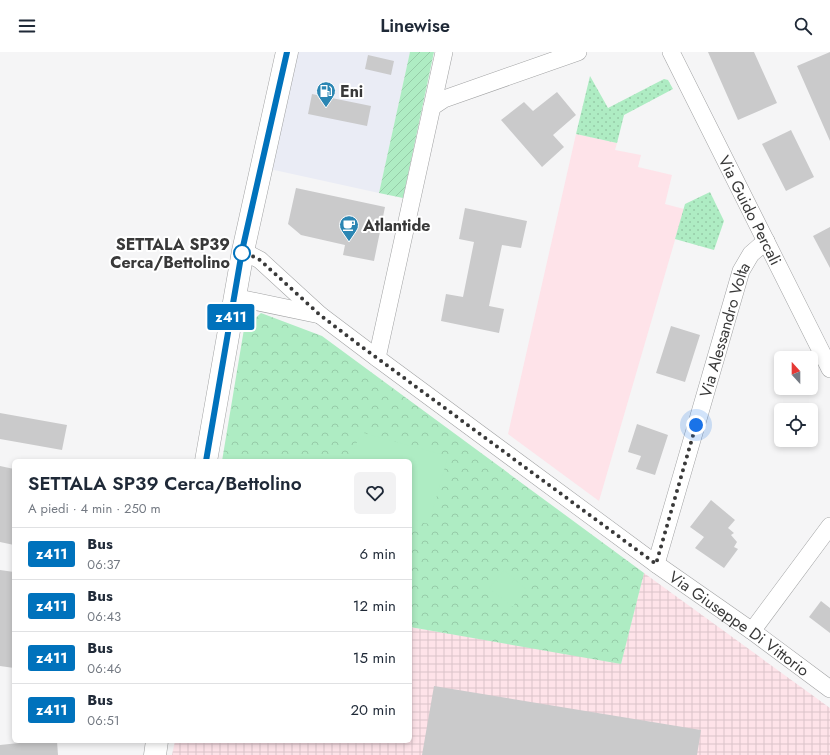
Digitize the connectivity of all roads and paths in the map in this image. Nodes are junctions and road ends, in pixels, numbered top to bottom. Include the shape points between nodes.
1 (287, 52) edge
2 (444, 52) edge
3 (578, 52) edge
4 (671, 52) edge
5 (432, 107) junction
6 (766, 240) junction
7 (242, 251) junction
8 (234, 297) junction
9 (320, 315) junction
10 (377, 358) junction
11 (830, 369) edge
12 (206, 459) edge
13 (830, 526) edge
14 (656, 564) junction
15 (752, 631) junction
16 (830, 689) edge
17 (157, 743) edge
18 (155, 755) edge

1 - 7 main road
2 - 5 street
3 - 5 street via 444,99
4 - 6 street, Via Guido Percali
5 - 10 street
6 - 11 street, Via Guido Percali
6 - 14 street, Via Alessandro Volta via 751,254 741,271
7 - 8 main road
7 - 9 street, Via Giuseppe Di Vittorio via 260,260
8 - 9 street, Via Giuseppe Di Vittorio
8 - 12 main road
9 - 10 street, Via Giuseppe Di Vittorio
10 - 14 street, Via Giuseppe Di Vittorio
13 - 15 street
14 - 15 street, Via Giuseppe Di Vittorio
15 - 16 street, Via Giuseppe Di Vittorio
17 - 18 main road

